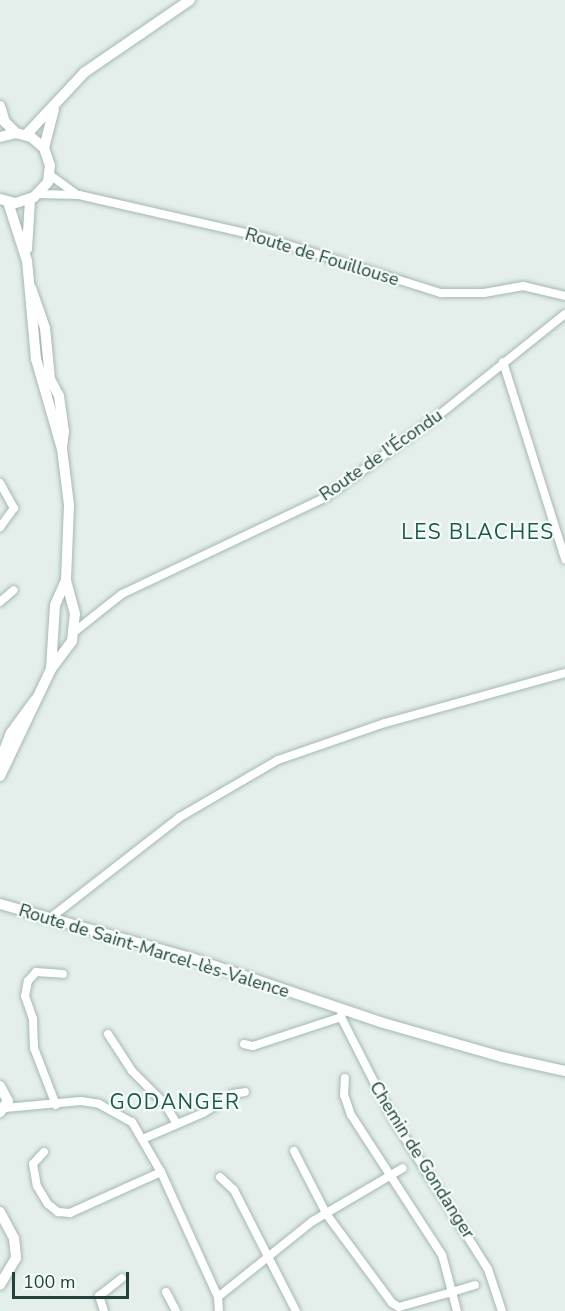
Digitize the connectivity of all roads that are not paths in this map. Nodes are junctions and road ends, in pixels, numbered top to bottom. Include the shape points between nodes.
1 (190, 0) edge
2 (60, 98) junction
3 (0, 106) edge
4 (21, 134) junction
5 (0, 137) edge
6 (44, 148) junction
7 (50, 174) junction
8 (79, 195) junction
9 (34, 197) junction
10 (4, 200) edge
11 (27, 261) junction
12 (565, 296) edge
13 (565, 314) edge
14 (503, 362) junction
15 (0, 483) edge
16 (0, 527) edge
17 (565, 559) edge
18 (14, 590) dead end
19 (64, 595) junction
20 (0, 602) edge
21 (75, 614) junction
22 (87, 623) junction
23 (74, 632) junction
24 (58, 653) junction
25 (565, 673) edge
26 (39, 696) junction
27 (0, 761) edge
28 (0, 776) edge
29 (0, 904) edge
30 (49, 919) junction
31 (63, 974) dead end
32 (342, 1013) junction
33 (108, 1034) dead end
34 (244, 1044) dead end
35 (565, 1071) edge
36 (345, 1078) dead end
37 (245, 1092) dead end
38 (2, 1097) edge
39 (56, 1105) junction
40 (177, 1124) junction
41 (145, 1138) junction
42 (294, 1151) dead end
43 (44, 1152) dead end
44 (403, 1168) dead end
45 (161, 1172) junction
46 (390, 1176) junction
47 (220, 1177) dead end
48 (0, 1212) edge
49 (327, 1215) junction
50 (268, 1258) junction
51 (122, 1278) dead end
52 (0, 1285) edge
53 (476, 1285) dead end
54 (166, 1292) dead end
55 (452, 1292) junction
56 (218, 1297) junction
57 (396, 1308) edge
58 (104, 1311) edge
59 (176, 1311) edge
60 (219, 1311) edge
61 (296, 1311) edge
62 (457, 1311) edge
63 (502, 1311) edge

1 - 2 street via 85,72
2 - 4 street
2 - 6 street
3 - 4 street via 5,122
4 - 5 street
4 - 6 street
6 - 7 street
7 - 8 street, Route de Fouillouse
7 - 9 street
8 - 9 street, Route de Fouillouse
8 - 12 street, Route de Fouillouse via 263,237 441,293 484,293 523,286
9 - 10 street
9 - 11 street
10 - 11 street
11 - 19 street via 36,359 62,449 69,505
13 - 14 street, Route de l'Écondu
14 - 17 street
14 - 22 street, Route de l'Écondu via 434,419 327,496 146,580
15 - 16 street via 14,508
18 - 20 street
19 - 21 street
19 - 24 street via 55,605
21 - 22 street
21 - 23 street
22 - 23 street, Route de l'Écondu
23 - 24 street
24 - 26 street
25 - 30 street via 385,723 278,760 180,817
26 - 27 street via 11,733
26 - 28 street
29 - 30 street, Route de Saint-Marcel-lès-Valence
30 - 32 street, Route de Saint-Marcel-lès-Valence via 194,959
31 - 39 street via 36,972 28,981 25,996 33,1020 34,1048
32 - 34 street via 253,1046
32 - 35 street, Route de Saint-Marcel-lès-Valence
32 - 63 street, Chemin de Gondanger via 393,1119 488,1269
33 - 40 street via 132,1071 165,1104
36 - 46 street via 344,1095 351,1115
37 - 40 street via 232,1094
38 - 39 street via 21,1106
39 - 41 street via 81,1101 99,1104 132,1122
40 - 41 street
41 - 45 street
42 - 49 street
43 - 45 street via 33,1164 37,1186 58,1212 70,1213
44 - 46 street
45 - 56 street
46 - 49 street
46 - 55 street via 442,1255
47 - 50 street via 234,1190
48 - 52 street via 14,1238 16,1258
49 - 50 street via 313,1221
49 - 57 street
50 - 56 street
50 - 61 street
51 - 58 street via 99,1296
53 - 55 street
54 - 59 street
55 - 57 street
55 - 62 street
56 - 60 street

